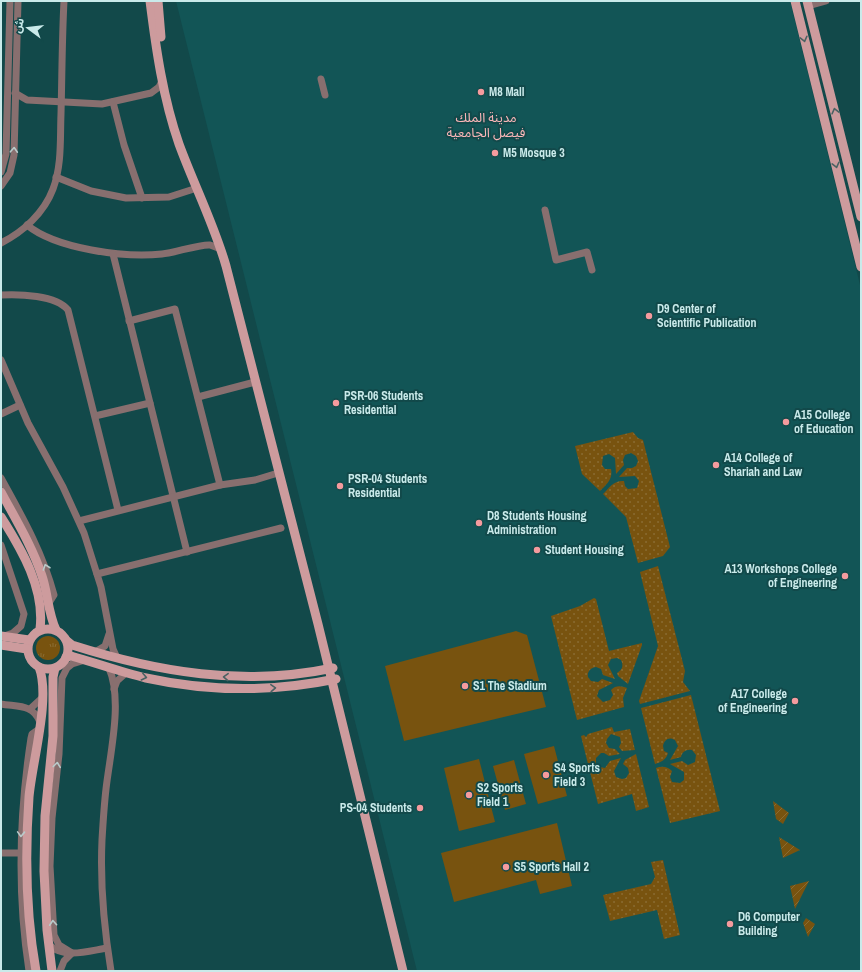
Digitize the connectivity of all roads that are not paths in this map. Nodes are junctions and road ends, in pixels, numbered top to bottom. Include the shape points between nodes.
1 (10, 1) edge
2 (18, 1) edge
3 (64, 1) edge
4 (150, 1) edge
5 (158, 1) edge
6 (795, 1) edge
7 (826, 1) edge
8 (808, 3) edge
9 (321, 79) dead end
10 (162, 81) junction
11 (15, 93) junction
12 (151, 93) junction
13 (325, 95) dead end
14 (166, 98) junction
15 (27, 100) junction
16 (113, 102) junction
17 (61, 103) junction
18 (15, 108) junction
19 (1, 172) edge
20 (56, 177) junction
21 (1, 186) edge
22 (197, 188) junction
23 (142, 198) junction
24 (545, 210) dead end
25 (861, 217) edge
26 (27, 225) junction
27 (215, 232) junction
28 (1, 243) edge
29 (208, 245) junction
30 (221, 249) junction
31 (113, 254) junction
32 (861, 267) edge
33 (592, 270) dead end
34 (1, 295) edge
35 (129, 321) junction
36 (1, 360) edge
37 (255, 382) junction
38 (198, 397) junction
39 (150, 403) junction
40 (20, 405) junction
41 (1, 414) edge
42 (95, 416) junction
43 (278, 473) junction
44 (1, 478) edge
45 (220, 485) junction
46 (1, 492) edge
47 (173, 497) junction
48 (118, 510) junction
49 (1, 517) edge
50 (79, 521) junction
51 (281, 528) dead end
52 (1, 545) edge
53 (187, 552) junction
54 (97, 574) junction
55 (49, 603) junction
56 (40, 629) junction
57 (56, 630) junction
58 (2, 639) edge
59 (67, 641) junction
60 (28, 645) junction
61 (108, 645) junction
62 (95, 652) junction
63 (66, 657) junction
64 (117, 658) junction
65 (85, 660) junction
66 (39, 667) junction
67 (55, 668) junction
68 (109, 668) junction
69 (331, 669) junction
70 (126, 673) junction
71 (334, 680) junction
72 (114, 689) junction
73 (43, 697) junction
74 (1, 704) edge
75 (30, 709) junction
76 (39, 726) junction
77 (1, 853) edge
78 (21, 853) junction
79 (48, 945) junction
80 (107, 948) junction
81 (70, 953) junction
82 (54, 970) edge
83 (29, 971) edge
84 (36, 971) edge
85 (111, 971) edge
86 (403, 971) edge
87 (409, 971) edge

1 - 19 street via 6,154
2 - 11 street
3 - 17 street
4 - 10 main road
5 - 69 main road via 162,47 174,104 185,141 232,264
6 -> 32 main road
7 - 8 street
25 -> 8 main road
9 - 13 street
10 - 12 street
10 - 14 main road
11 - 15 street
11 - 18 street
12 - 14 street
12 - 16 street
14 - 22 main road via 179,143
15 - 17 street
15 - 18 street
16 - 17 street
16 - 23 street
17 - 20 street via 60,152
21 -> 18 street via 10,173 12,164
20 - 23 street via 91,191 126,198
20 - 26 street via 45,204
22 - 23 street via 169,197
22 - 27 main road
24 - 33 street via 556,260 588,252
26 - 28 street
26 - 31 street via 74,246
27 - 29 street
27 - 30 main road
29 - 30 street
29 - 31 street via 160,254
30 - 37 main road
31 - 35 street
34 - 42 street via 21,294 42,298 62,304 68,310
35 - 38 street via 175,309
35 - 39 street
36 - 40 street
37 - 38 street
37 - 43 main road
38 - 45 street
39 - 42 street
39 - 47 street
40 - 41 street
40 - 50 street via 64,487
42 - 48 street
43 - 45 street via 255,480
43 - 69 main road
55 -> 44 street via 54,595 44,561
45 - 47 street
46 - 55 main road via 35,558
47 - 48 street
47 - 53 street
48 - 50 street
49 - 56 main road via 21,550 34,582 41,620
50 - 54 street
51 - 53 street
52 - 58 street via 24,614 21,626
53 - 54 street
54 - 61 street via 109,630
55 - 57 main road via 51,620
56 - 57 main road
56 - 60 main road
57 - 59 main road
58 - 60 main road
59 - 62 main road
59 - 63 main road
60 - 66 main road via 30,660
61 - 62 street
61 - 64 street
62 - 64 main road
63 - 65 main road
63 - 67 main road
69 -> 64 main road via 274,676 224,677 174,671
65 - 68 main road
81 -> 65 street via 59,945 54,935 50,866 52,818 62,678 72,664
66 - 67 main road
66 - 73 main road via 43,677
67 - 79 main road via 52,749 44,836
68 - 70 main road
68 - 72 street
69 - 71 main road
70 -> 71 main road via 184,685 229,689 288,687
70 - 72 street via 117,681
71 - 86 main road
71 - 87 main road
72 - 80 street via 113,729 102,840 102,887
73 - 75 street
73 - 76 main road
74 - 75 street
75 - 76 street via 35,712
76 -> 78 street via 32,734 28,761
76 - 84 main road via 29,798 28,842 29,910
77 - 78 street
78 - 83 street via 23,919
79 - 81 street via 58,952
79 - 82 main road
80 - 81 street
80 - 85 street
81 - 82 street via 59,957

